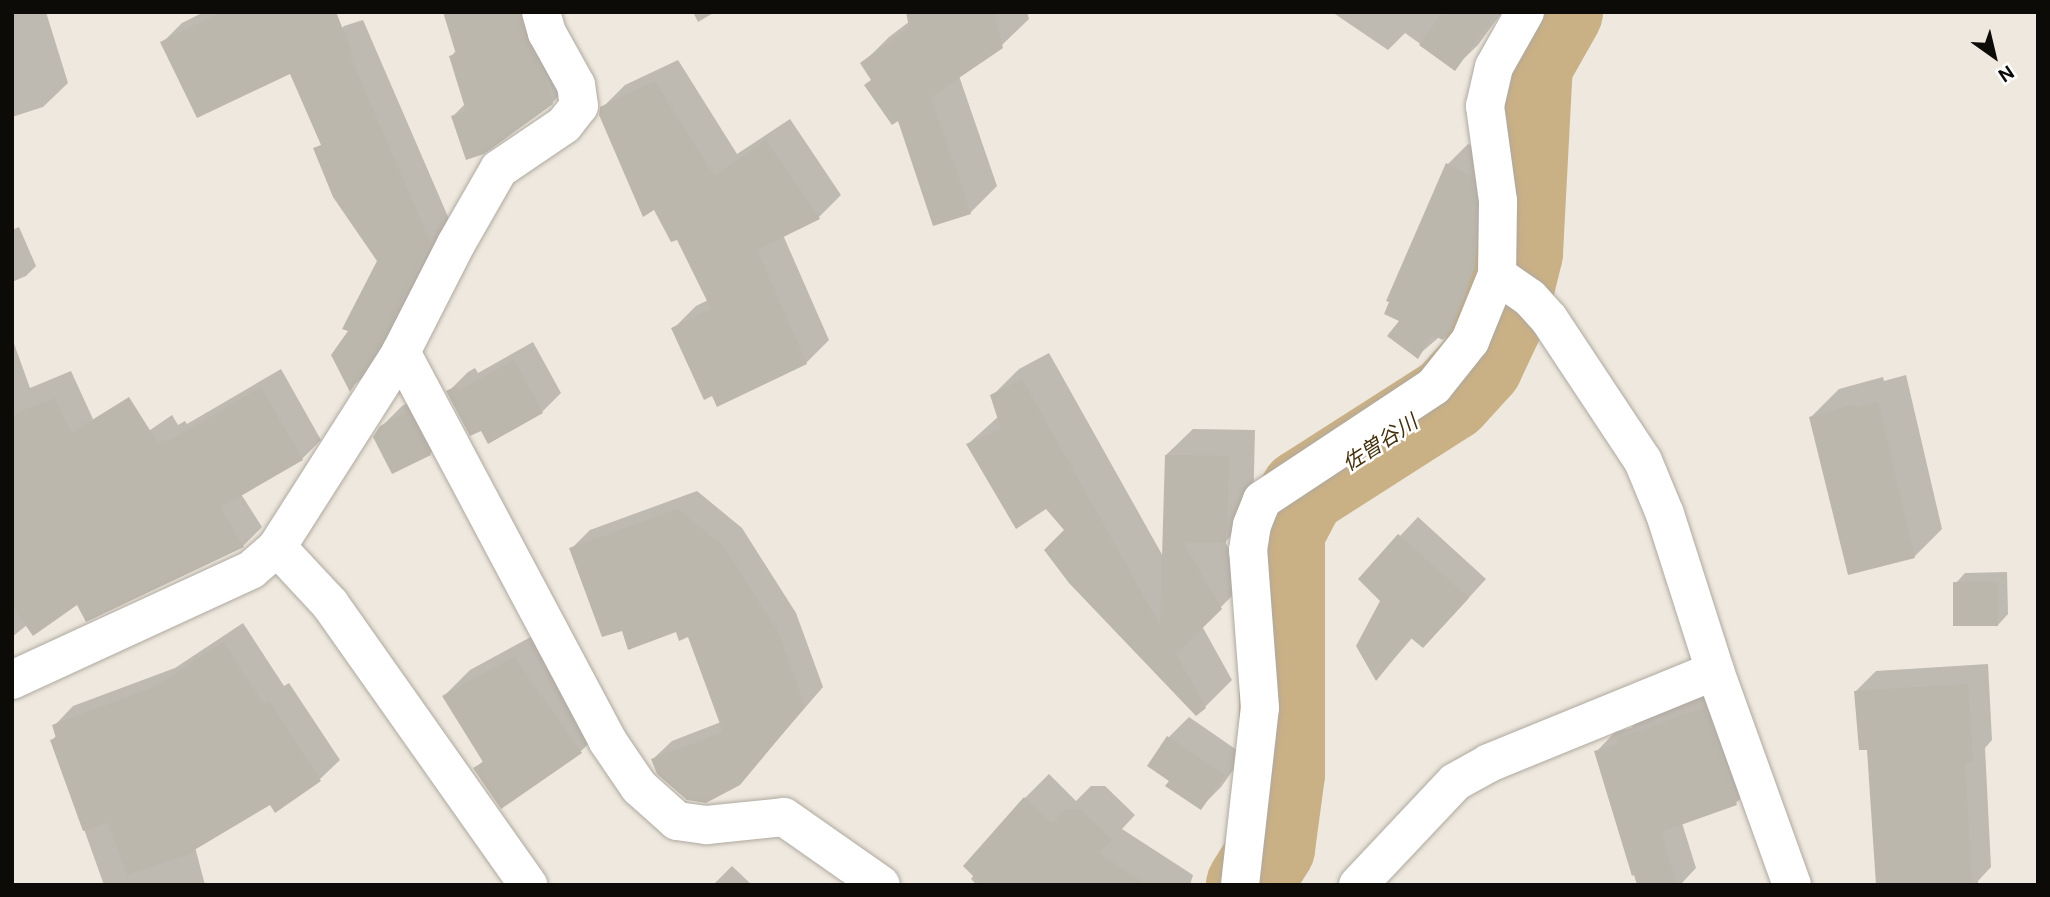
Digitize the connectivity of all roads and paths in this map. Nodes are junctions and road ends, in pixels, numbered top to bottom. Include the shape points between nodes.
1 (541, 12) edge
2 (1525, 12) edge
3 (1511, 285) junction
4 (401, 352) junction
5 (277, 547) junction
6 (1715, 671) junction
7 (12, 680) edge
8 (528, 885) edge
9 (881, 885) edge
10 (1240, 885) edge
11 (1358, 885) edge
12 (1792, 885) edge

1 - 4 street via 547,33 576,85 579,106 564,125 499,169
2 - 3 street via 1494,67 1485,106
3 - 6 street via 1549,319 1643,461 1665,513
3 - 10 street via 1434,386 1262,500 1248,550 1260,708
4 - 5 street
4 - 9 street via 607,740 639,787 677,821 707,825 784,817
5 - 7 street via 251,570
5 - 8 street via 330,604
6 - 11 street via 1489,763 1455,782
6 - 12 street

